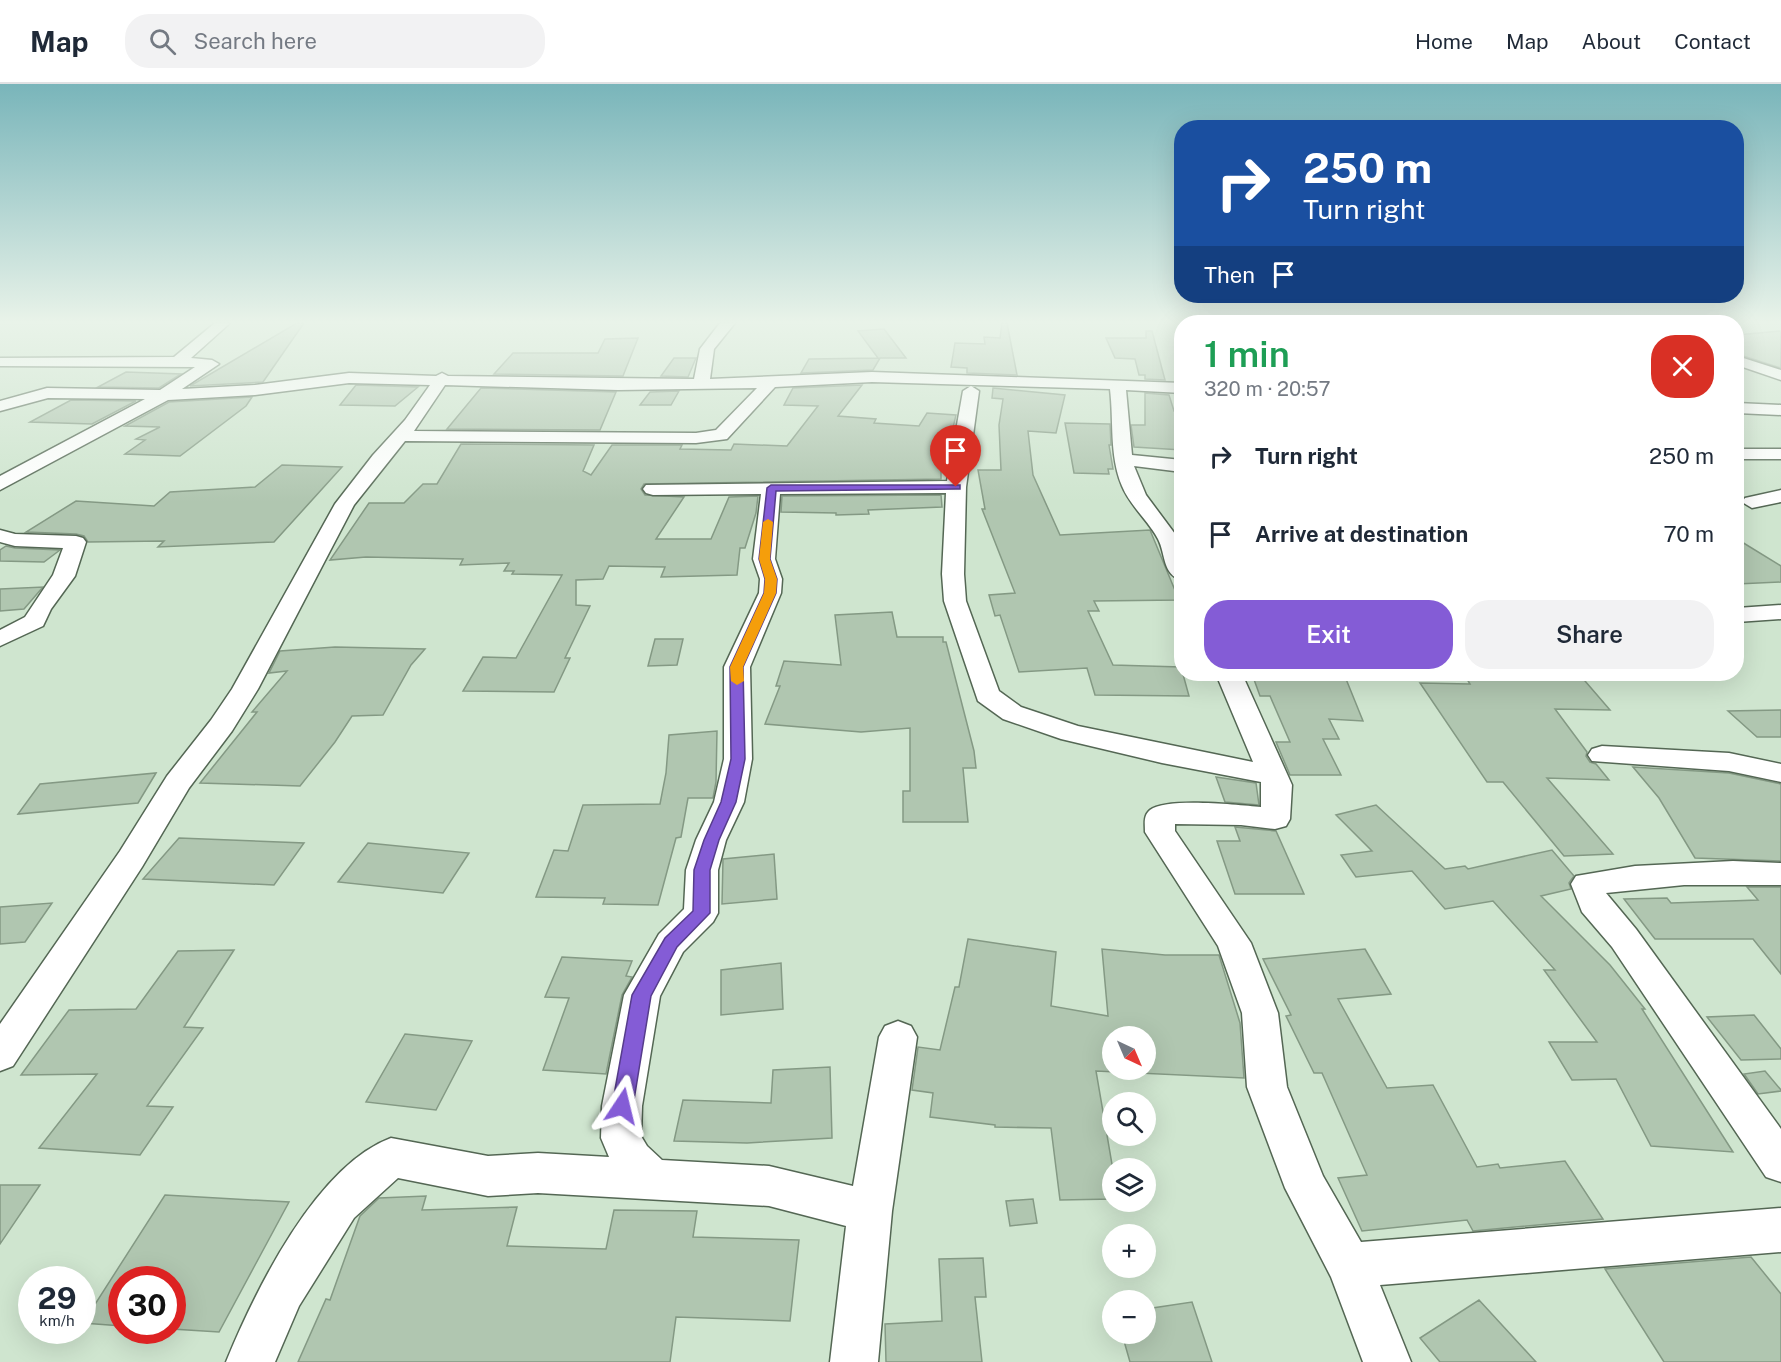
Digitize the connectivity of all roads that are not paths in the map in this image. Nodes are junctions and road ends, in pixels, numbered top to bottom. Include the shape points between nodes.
1 (181, 383) edge
2 (313, 383) edge
3 (439, 383) edge
4 (559, 383) edge
5 (702, 383) joint
6 (770, 383) junction
7 (775, 383) edge
8 (962, 383) edge
9 (978, 385) junction
10 (1117, 385) junction
11 (1174, 388) edge
12 (164, 395) junction
13 (0, 406) edge
14 (1744, 408) edge
15 (1781, 410) edge
16 (401, 436) junction
17 (1744, 454) edge
18 (1776, 456) edge
19 (1125, 460) junction
20 (1174, 465) edge
21 (0, 484) edge
22 (956, 487) junction
23 (771, 488) junction
24 (653, 489) dead end
25 (1781, 496) edge
26 (1752, 502) dead end
27 (0, 536) edge
28 (1174, 544) edge
29 (1781, 612) edge
30 (1744, 615) edge
31 (0, 639) edge
32 (1232, 681) edge
33 (1602, 755) dead end
34 (1781, 773) edge
35 (1273, 775) junction
36 (1781, 874) edge
37 (898, 1037) dead end
38 (0, 1055) edge
39 (1781, 1163) edge
40 (652, 1179) junction
41 (870, 1210) junction
42 (1781, 1230) edge
43 (1349, 1265) junction
44 (250, 1362) edge
45 (854, 1362) edge
46 (1386, 1362) edge

1 - 12 street
2 - 12 street
3 - 16 street
4 - 5 street
5 - 6 street
6 - 7 street
6 - 16 street via 721,435
8 - 9 street
9 - 10 street
9 - 22 street
10 - 11 street
10 - 19 street
12 - 13 street via 47,393
12 - 21 street
14 - 15 street
16 - 38 street via 345,504 245,689 177,783 131,860
17 - 18 street
19 - 20 street
19 - 28 street via 1136,496
22 - 23 street
22 - 35 street via 955,601 987,695 1012,713 1071,733
23 - 24 street
23 - 40 street via 764,559 771,579 770,593 737,667 738,759 729,802 702,870 701,913 671,943 642,995 622,1106 621,1138 632,1160
25 - 26 street
27 - 31 street via 76,542 64,576 34,621
29 - 30 street
32 - 35 street
33 - 34 street via 1729,762
35 - 43 street via 1277,785 1275,819 1168,814 1160,818 1160,832 1234,942 1260,1013 1267,1087 1306,1188
36 - 39 street via 1643,877 1587,884 1594,903 1624,938
37 - 41 street
40 - 41 street via 769,1186
40 - 44 street via 538,1173 488,1176 391,1157 339,1203 283,1290
41 - 45 street
42 - 43 street
43 - 46 street

